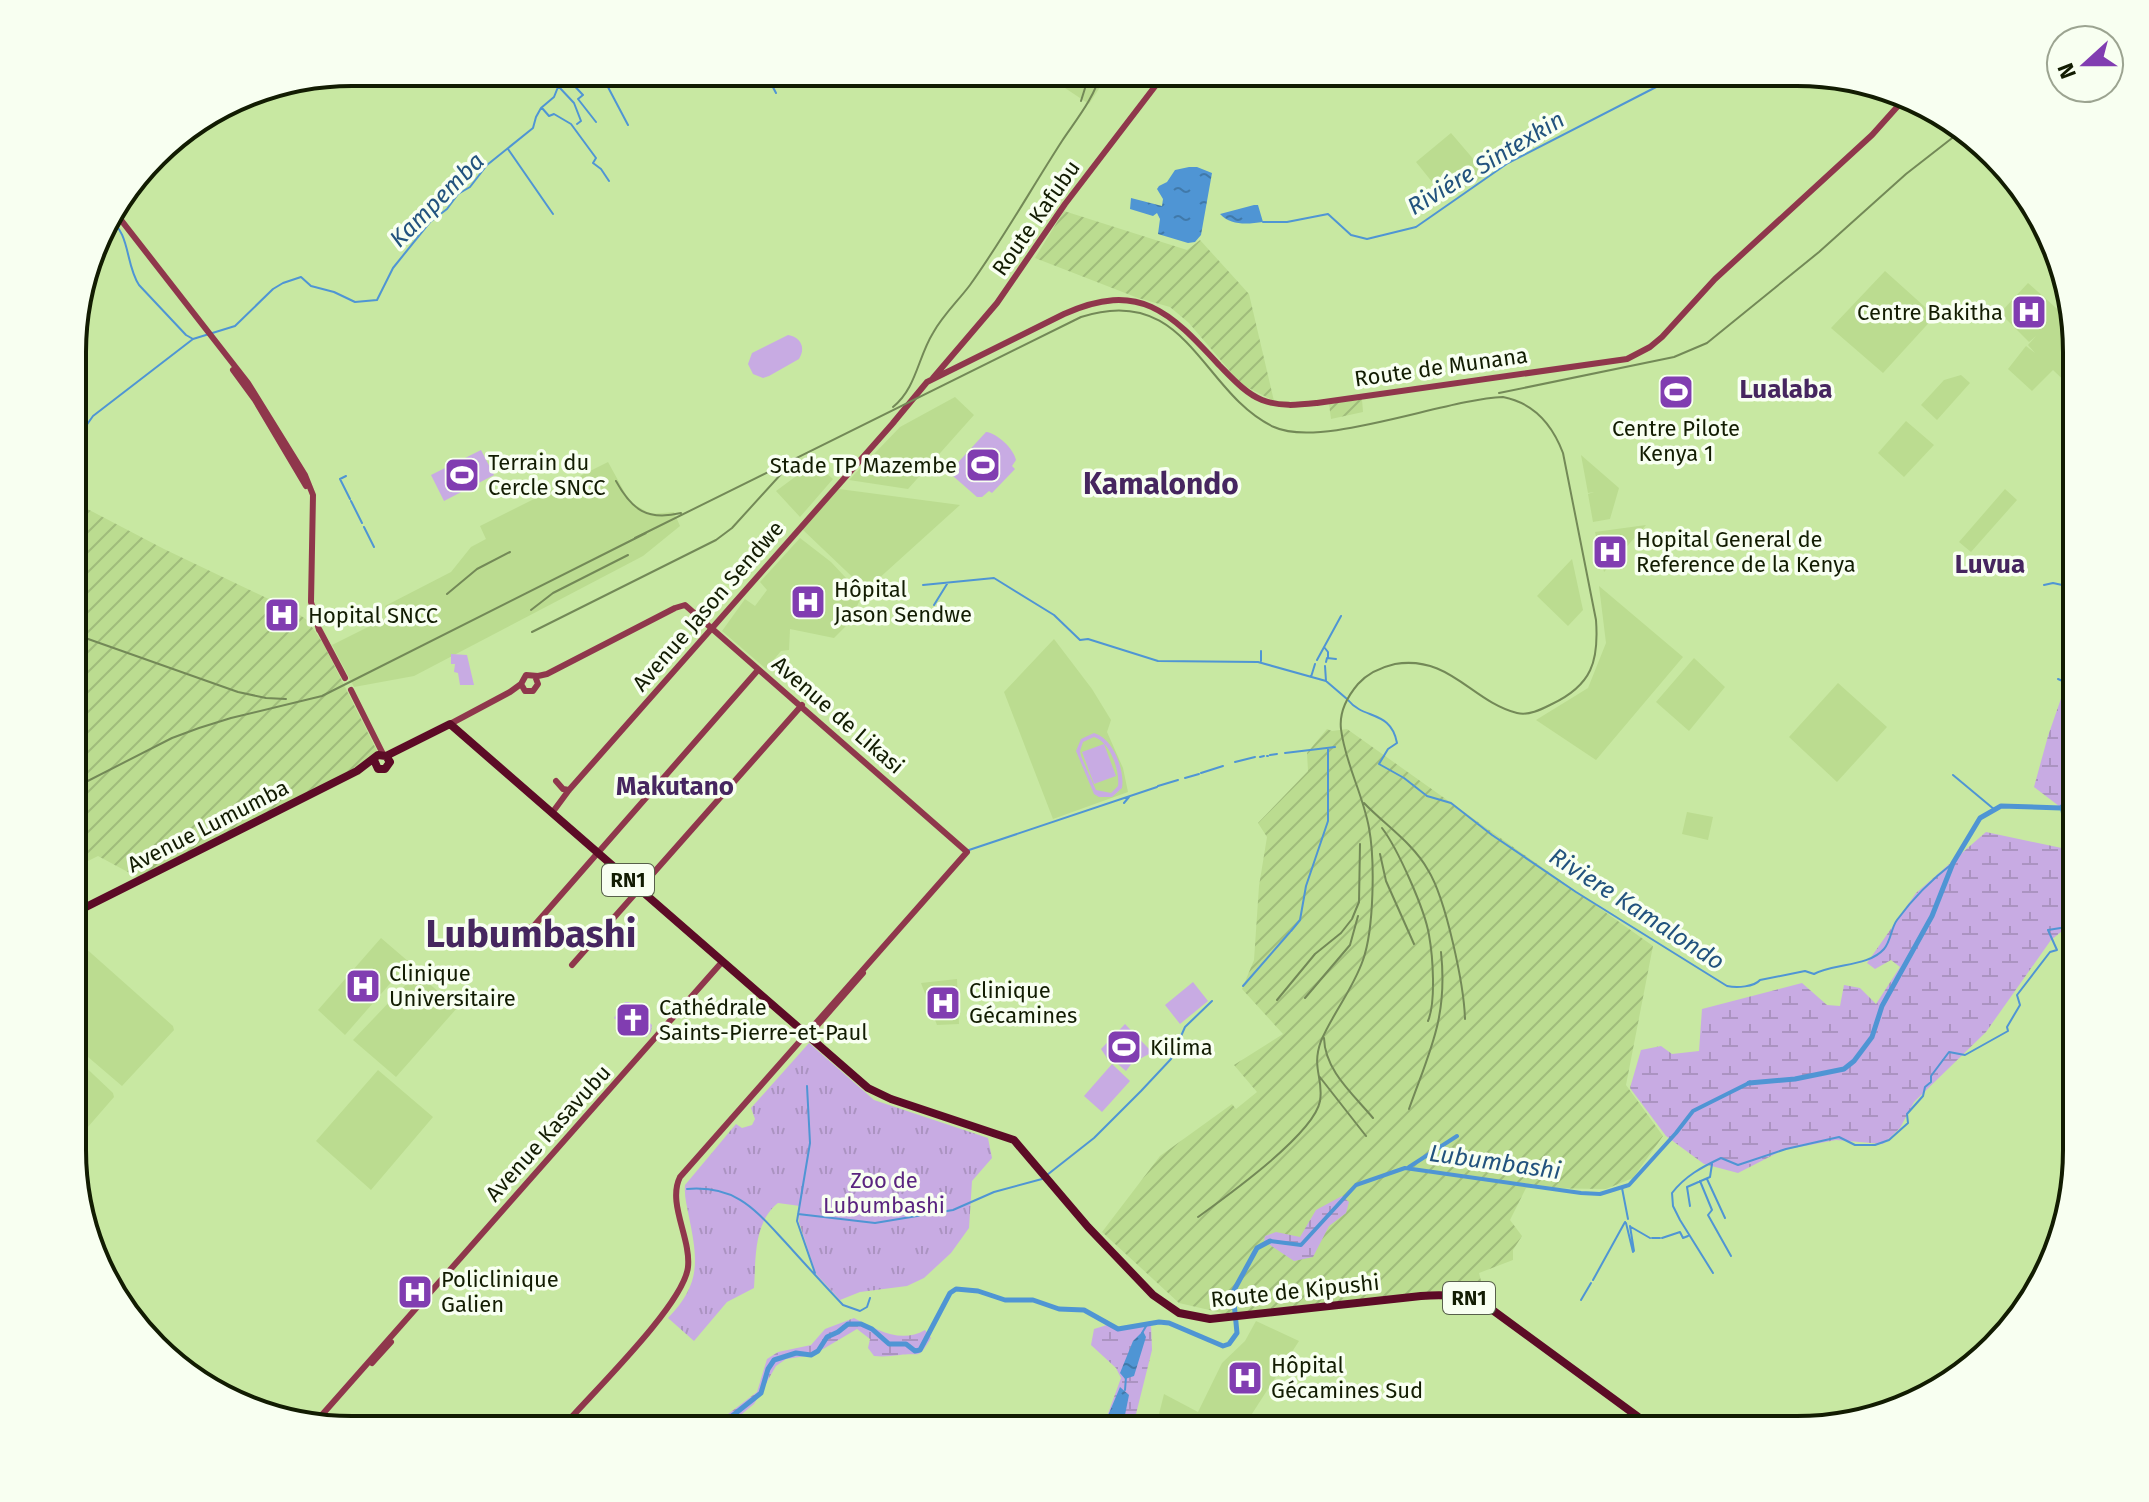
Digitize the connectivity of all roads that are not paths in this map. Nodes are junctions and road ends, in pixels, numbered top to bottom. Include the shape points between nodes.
1 (1155, 87) edge
2 (1898, 106) edge
3 (121, 220) edge
4 (931, 380) junction
5 (713, 629) junction
6 (758, 670) junction
7 (345, 678) dead end
8 (537, 680) junction
9 (522, 687) junction
10 (351, 690) dead end
11 (802, 705) junction
12 (450, 724) junction
13 (381, 760) junction
14 (556, 781) dead end
15 (569, 790) junction
16 (552, 813) junction
17 (597, 853) junction
18 (639, 890) junction
19 (87, 907) edge
20 (532, 928) dead end
21 (722, 962) junction
22 (572, 965) dead end
23 (806, 1035) junction
24 (326, 1414) edge
25 (575, 1415) edge
26 (1637, 1416) edge

1 - 4 main road, Route Kafubu via 1006,291
2 - 4 main road, Route de Munana via 1715,279 1662,337 1627,359 1284,405 1259,399 1240,386 1170,316 1144,304 1113,300 1079,307
3 - 7 main road via 211,335 312,489 311,602 319,630
4 - 5 main road, Avenue Jason Sendwe
5 - 6 main road, Avenue de Likasi
5 - 8 main road, Avenue de Likasi via 685,605
5 - 15 main road, Avenue Jason Sendwe
6 - 11 main road, Avenue de Likasi
6 - 17 main road
8 - 9 main road via 533,691
8 - 9 main road via 524,675
9 - 12 main road
10 - 13 main road
11 - 18 main road
11 - 23 main road, Avenue de Likasi via 967,852
12 - 13 highway
12 - 16 highway, RN1
13 - 19 highway, Avenue Lumumba
14 - 15 main road
15 - 16 main road, Avenue Jason Sendwe
16 - 17 highway, RN1
17 - 18 highway, RN1
17 - 20 main road
18 - 21 highway, RN1
18 - 22 main road
21 - 23 highway, RN1
21 - 24 main road, Avenue Kasavubu
23 - 25 main road via 680,1177 676,1194 688,1260 682,1288
23 - 26 highway, Route de Kipushi / RN1 via 876,1093 1009,1137 1088,1227 1162,1303 1179,1313 1236,1316 1463,1296 1487,1306

